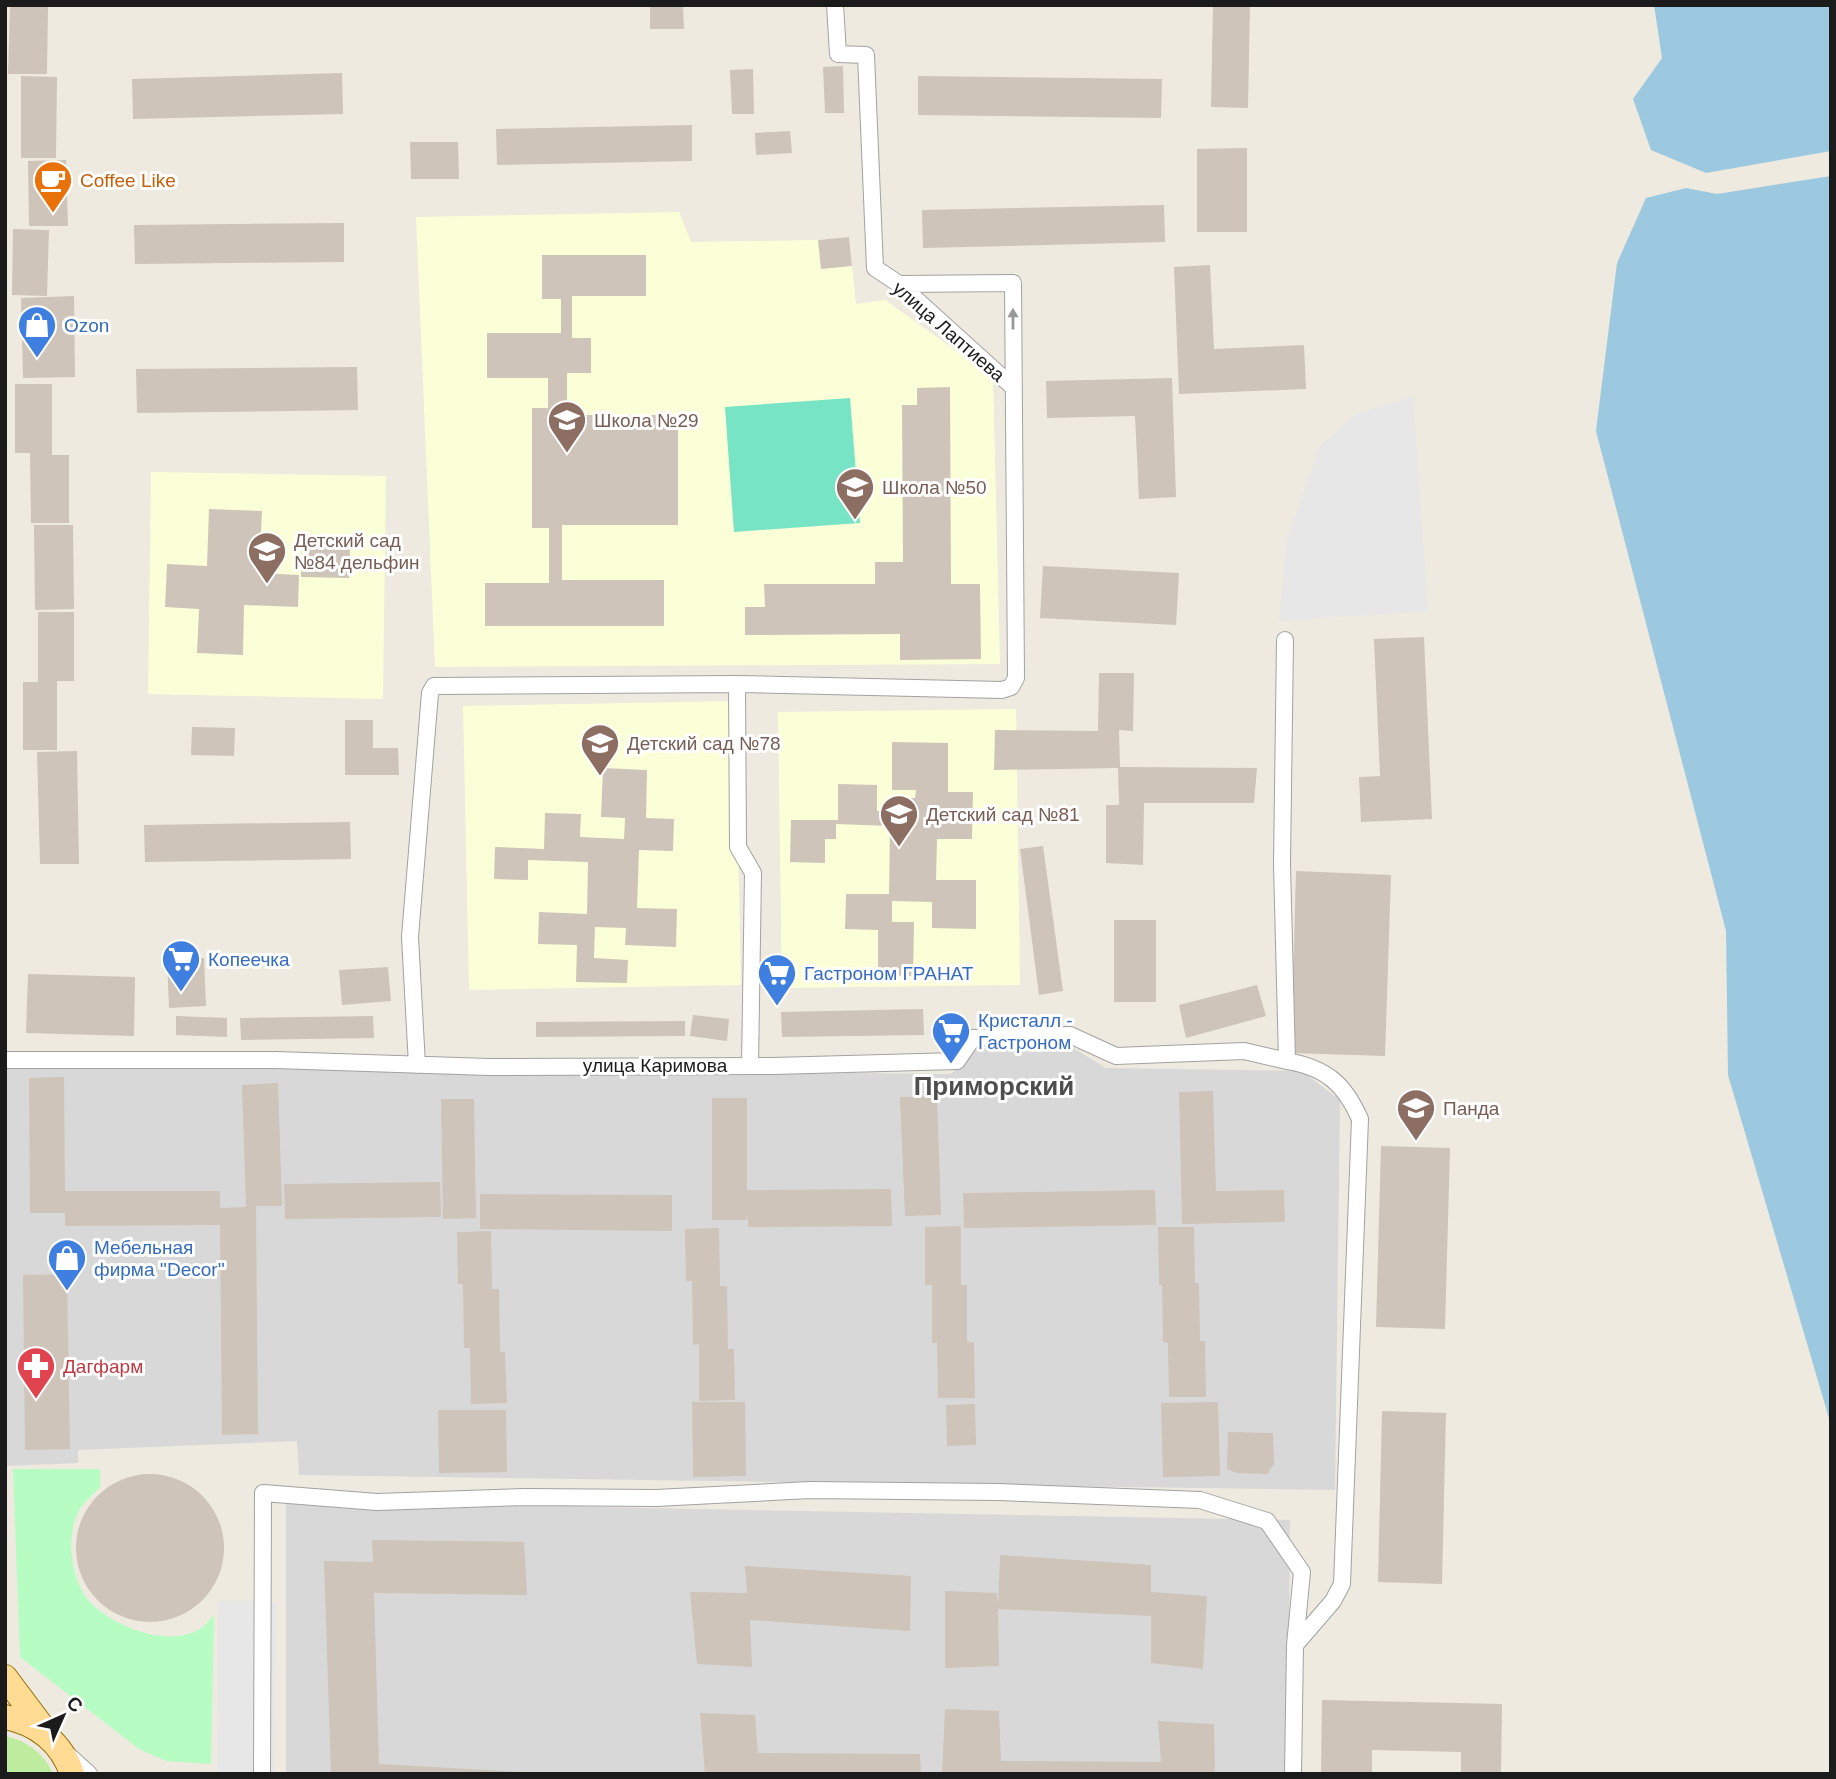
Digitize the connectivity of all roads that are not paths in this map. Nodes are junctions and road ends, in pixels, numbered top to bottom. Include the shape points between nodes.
1 (835, 5) edge
2 (899, 284) junction
3 (1013, 387) junction
4 (1285, 640) dead end
5 (737, 684) junction
6 (5, 1060) edge
7 (1287, 1061) junction
8 (417, 1065) junction
9 (750, 1065) junction
10 (1295, 1645) junction
11 (5, 1677) edge
12 (5, 1717) edge
13 (51, 1738) junction
14 (72, 1774) edge
15 (89, 1774) edge
16 (262, 1774) edge
17 (1293, 1774) edge

1 - 2 street, улица Лаптиева via 838,54 866,55 875,268
2 - 3 street, улица Лаптиева
3 -> 2 street via 1013,283
3 - 5 street, улица Лаптиева via 1016,678 1011,687
4 - 7 street via 1282,864
5 - 8 street via 439,685 431,689 410,937
5 - 9 street via 738,847 753,873
6 - 8 street, улица Каримова
7 - 9 street, улица Каримова via 1244,1051 1116,1056 1070,1035 973,1038 957,1061
7 - 10 street via 1309,1065 1331,1078 1350,1095 1360,1119 1342,1584
8 - 9 street, улица Каримова
10 - 16 street via 1302,1572 1266,1521 1200,1500 810,1490 656,1498 377,1502 263,1493
10 - 17 street
11 - 13 main road
12 - 13 main road via 21,1720
13 - 14 main road
13 - 15 street

